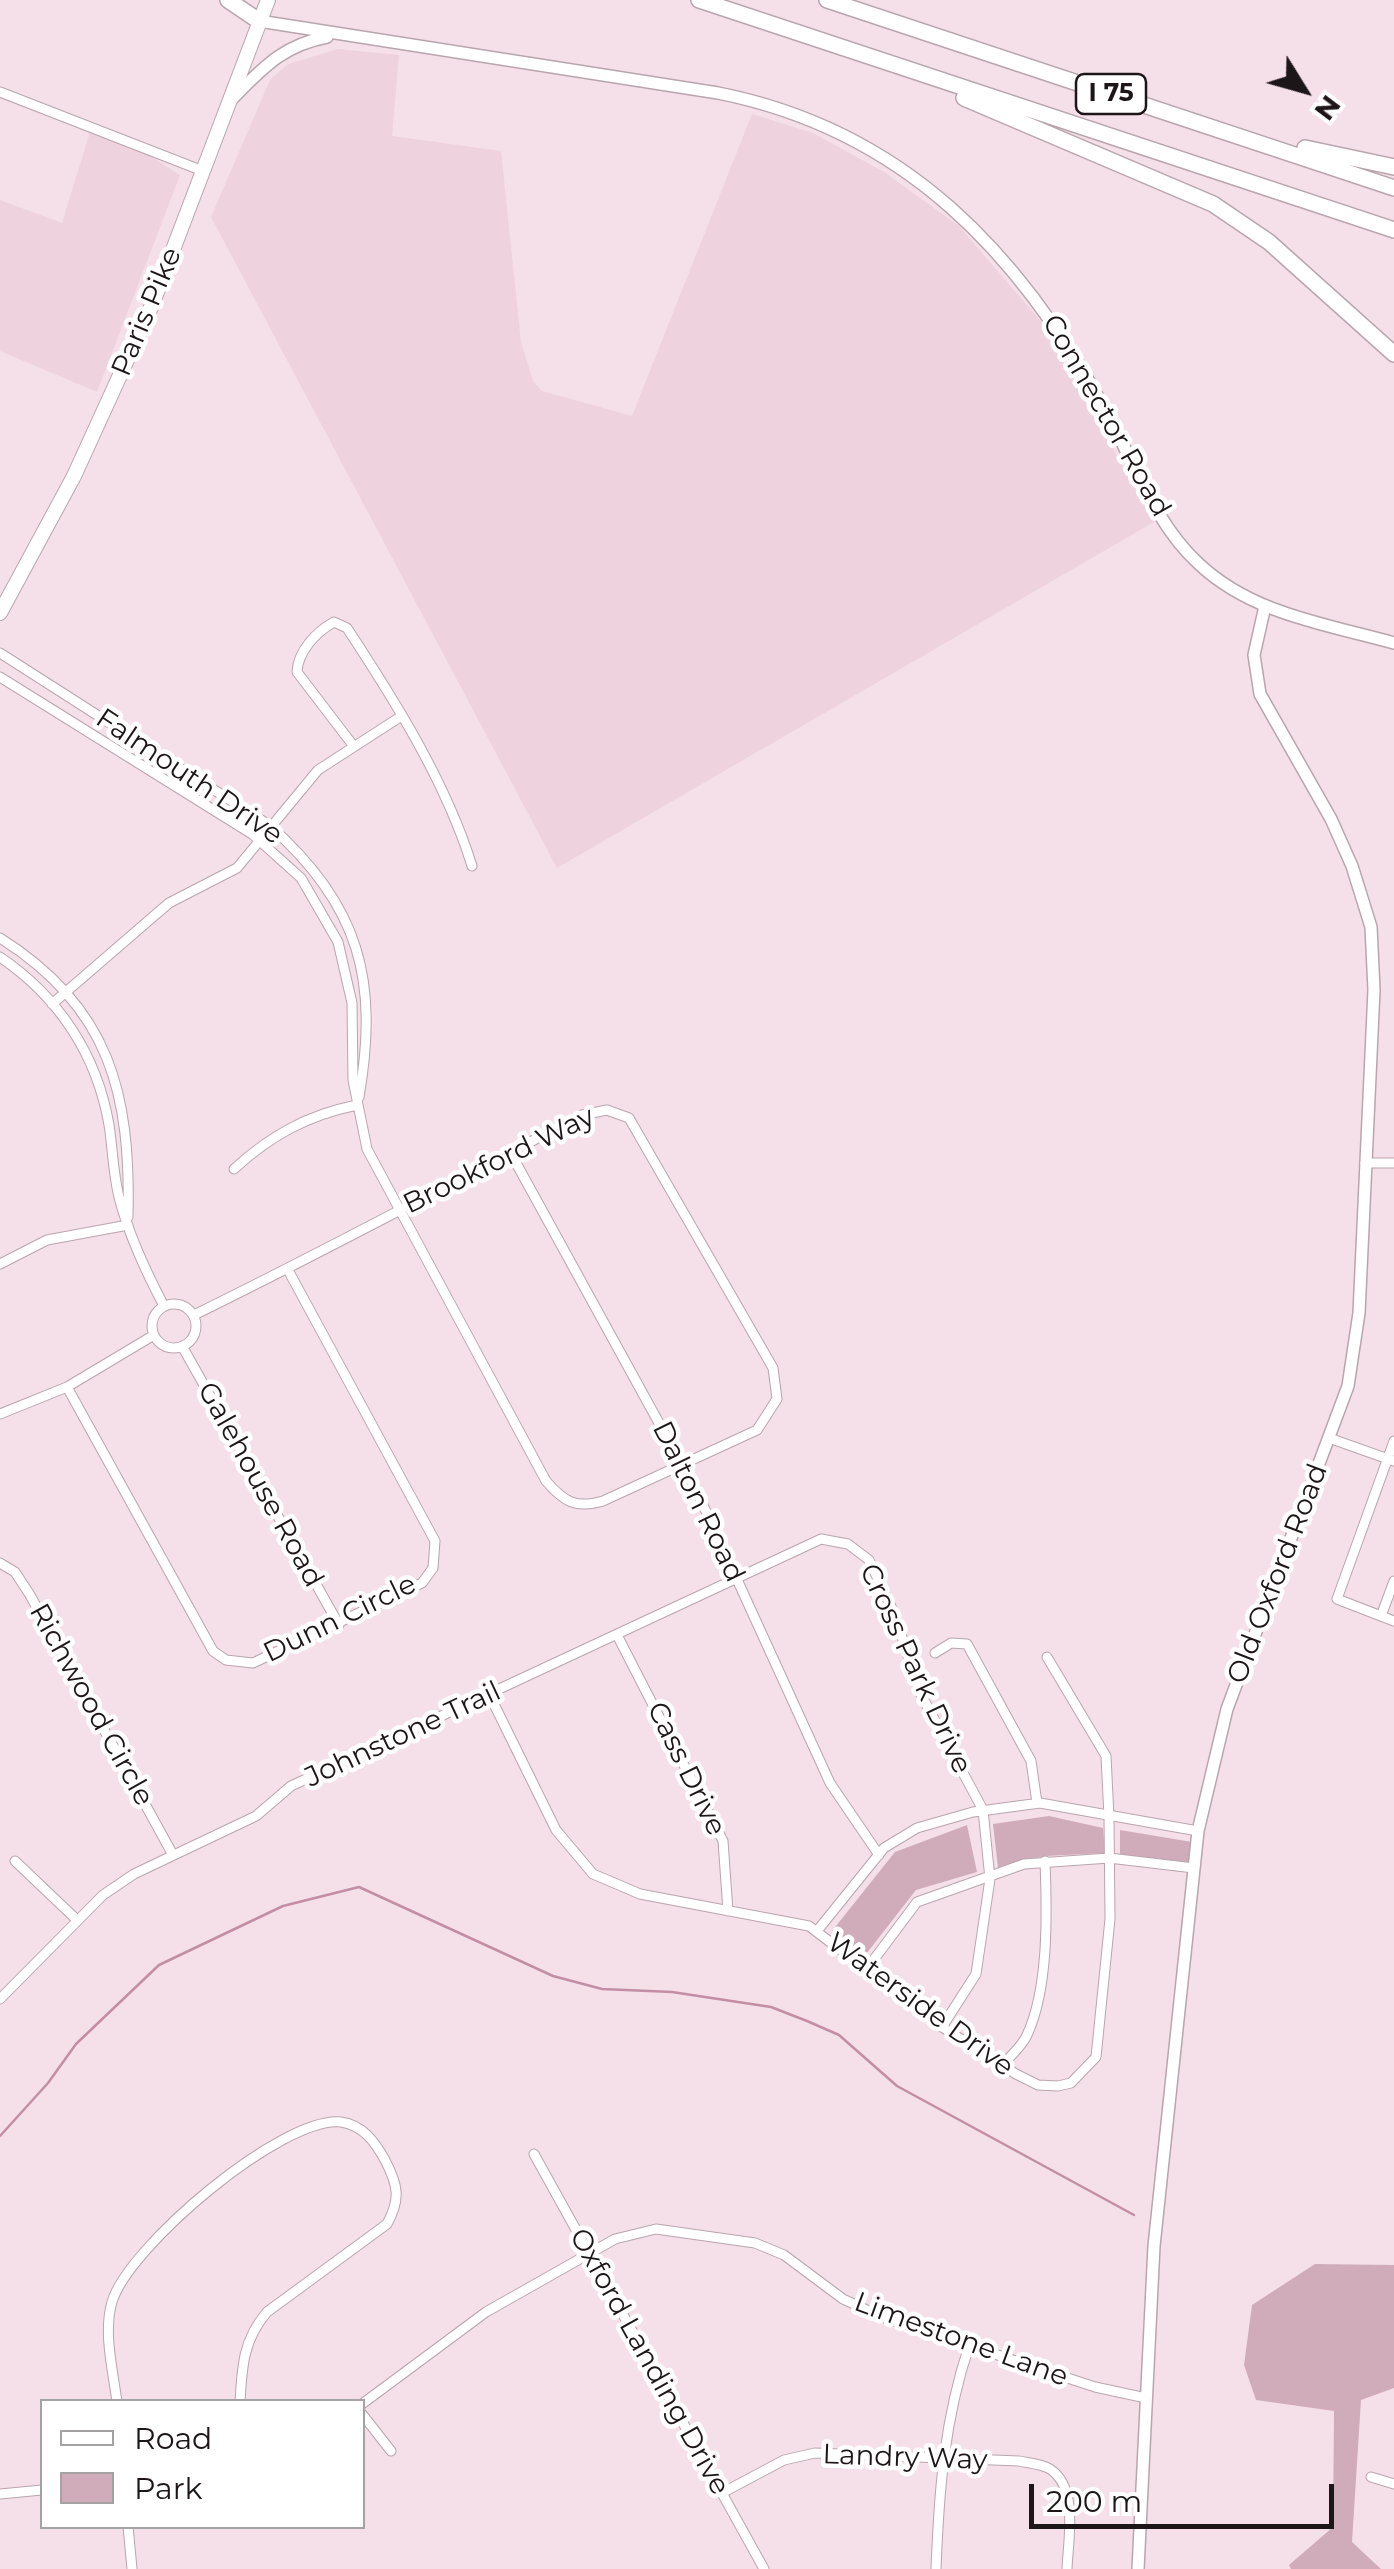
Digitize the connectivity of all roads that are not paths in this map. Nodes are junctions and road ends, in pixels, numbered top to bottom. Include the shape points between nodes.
1 (228, 0) edge
2 (268, 0) edge
3 (699, 0) edge
4 (827, 0) edge
5 (259, 21) junction
6 (336, 36) junction
7 (859, 53) junction
8 (1030, 67) junction
9 (0, 92) edge
10 (229, 102) junction
11 (1394, 167) edge
12 (203, 171) junction
13 (1394, 188) edge
14 (1394, 230) edge
15 (1394, 354) edge
16 (1265, 606) junction
17 (0, 613) edge
18 (1394, 643) edge
19 (0, 653) edge
20 (0, 677) edge
21 (400, 717) junction
22 (352, 744) junction
23 (269, 826) junction
24 (260, 840) junction
25 (472, 866) dead end
26 (0, 938) edge
27 (0, 958) edge
28 (68, 990) junction
29 (52, 1004) junction
30 (122, 1098) junction
31 (104, 1102) junction
32 (357, 1105) junction
33 (510, 1152) junction
34 (1394, 1162) edge
35 (1365, 1163) junction
36 (234, 1169) dead end
37 (397, 1210) junction
38 (128, 1225) junction
39 (0, 1264) edge
40 (288, 1270) junction
41 (164, 1306) junction
42 (194, 1315) junction
43 (154, 1335) junction
44 (182, 1346) junction
45 (66, 1387) junction
46 (0, 1414) edge
47 (1329, 1438) junction
48 (1394, 1441) edge
49 (1391, 1460) edge
50 (682, 1465) junction
51 (0, 1563) edge
52 (736, 1579) junction
53 (1394, 1581) edge
54 (1381, 1616) junction
55 (1394, 1621) edge
56 (339, 1624) junction
57 (618, 1635) junction
58 (935, 1652) dead end
59 (1047, 1657) dead end
60 (489, 1694) junction
61 (1037, 1804) junction
62 (983, 1810) junction
63 (1109, 1818) junction
64 (1198, 1830) junction
65 (879, 1855) junction
66 (173, 1856) junction
67 (1109, 1858) junction
68 (1045, 1861) junction
69 (16, 1862) dead end
70 (1194, 1868) junction
71 (989, 1876) junction
72 (728, 1910) junction
73 (77, 1920) junction
74 (817, 1931) junction
75 (866, 1970) junction
76 (0, 1999) edge
77 (942, 2027) junction
78 (1002, 2065) junction
79 (534, 2154) dead end
80 (589, 2253) junction
81 (969, 2346) junction
82 (1146, 2398) junction
83 (116, 2399) edge
84 (240, 2399) edge
85 (365, 2402) edge
86 (365, 2418) edge
87 (391, 2452) dead end
88 (940, 2460) junction
89 (1371, 2478) dead end
90 (1394, 2484) edge
91 (40, 2490) edge
92 (722, 2492) junction
93 (0, 2494) edge
94 (128, 2529) edge
95 (132, 2569) edge
96 (764, 2569) edge
97 (936, 2569) edge
98 (1067, 2569) edge
99 (1138, 2569) edge

1 - 5 highway
2 - 5 main road, Paris Pike
3 - 7 highway, I 75
4 - 8 highway, I 75
5 - 6 street, Connector Road
5 - 10 main road, Paris Pike
6 - 10 street via 276,55
6 - 16 street, Connector Road via 736,97 828,128 891,163 966,219 1023,280 1064,337 1178,541 1226,586
7 - 14 highway, I 75
7 - 15 highway via 1213,204 1269,242
8 - 11 highway
8 - 13 highway, I 75
9 - 12 street
10 - 12 main road, Paris Pike
12 - 17 main road, Paris Pike via 111,398
16 - 18 street, Connector Road
16 - 35 street, Old Oxford Road via 1254,655 1260,694 1331,819 1371,927
19 - 23 street, Falmouth Drive
20 - 24 street, Falmouth Drive
21 - 22 street
21 - 22 street via 348,628 328,625 302,654 298,672
21 - 25 street via 458,822
22 - 23 street via 318,770
23 - 24 street
23 - 32 street, Falmouth Drive via 323,881 360,961 369,1033
24 - 28 street via 236,868 169,903
24 - 32 street, Falmouth Drive via 301,878 338,942 354,1022
26 - 28 street
27 - 29 street
28 - 29 street
28 - 30 street via 105,1050
29 - 31 street via 84,1046
30 - 31 street
30 - 38 street
31 - 38 street
32 - 36 street via 266,1140
32 - 37 street, Falmouth Drive via 367,1148
33 - 37 street, Brookford Way
33 - 50 street, Dalton Road
33 - 50 street, Brookford Way via 582,1115 606,1110 629,1118 773,1368 777,1399 757,1430
34 - 35 street
35 - 47 street, Old Oxford Road via 1356,1351
37 - 40 street, Brookford Way
37 - 50 street, Falmouth Drive via 561,1499 582,1507
38 - 39 street via 46,1240
38 - 41 street
40 - 42 street, Brookford Way
40 - 56 street, Dunn Circle via 435,1541 433,1568 422,1583
41 - 42 street via 184,1306
41 - 43 street
42 - 44 street via 196,1328
43 - 44 street via 166,1346
43 - 45 street
44 - 56 street, Galehouse Road
45 - 46 street
45 - 56 street, Dunn Circle via 212,1651 253,1663
47 - 49 street
47 - 64 street, Old Oxford Road via 1227,1709
48 - 49 street
49 - 54 street via 1337,1599
50 - 52 street, Dalton Road
51 - 66 street, Richwood Circle via 30,1595
52 - 57 street, Johnstone Trail
52 - 62 street, Cross Park Drive via 821,1539 848,1544 869,1560 895,1615 914,1680
52 - 65 street, Dalton Road via 830,1783
53 - 54 street
54 - 55 street
57 - 60 street, Johnstone Trail
57 - 72 street, Cass Drive via 723,1841
58 - 61 street via 967,1644 1032,1762
59 - 63 street, Waterside Drive via 1106,1756
60 - 66 street, Johnstone Trail via 291,1786 256,1816
60 - 72 street, Waterside Drive via 556,1830 593,1874 640,1894
61 - 62 street
61 - 63 street
62 - 65 street via 917,1828
62 - 71 street, Cross Park Drive
63 - 64 street
63 - 67 street, Waterside Drive
64 - 70 street, Old Oxford Road
65 - 74 street
66 - 73 street, Johnstone Trail via 120,1883
67 - 68 street
67 - 70 street
67 - 78 street, Waterside Drive via 1096,2057 1071,2083 1058,2086 1038,2085
68 - 71 street
68 - 78 street via 1047,1916 1033,2017 1027,2036
69 - 73 street
70 - 82 street, Old Oxford Road via 1154,2246
71 - 75 street via 917,1902
71 - 77 street, Cross Park Drive via 976,1974
72 - 74 street, Waterside Drive
73 - 76 street, Johnstone Trail
74 - 75 street, Waterside Drive
75 - 77 street, Waterside Drive
77 - 78 street, Waterside Drive
79 - 80 street, Oxford Landing Drive
80 - 81 street, Limestone Lane via 656,2229 756,2242 856,2305
80 - 85 street, Limestone Lane via 486,2312
80 - 92 street, Oxford Landing Drive
81 - 82 street, Limestone Lane
81 - 88 street via 950,2400
82 - 99 street, Old Oxford Road
83 - 84 street via 112,2302 175,2219 263,2151 318,2125 352,2125 377,2145 396,2180 395,2210 387,2224 254,2327 246,2342
86 - 87 street
88 - 92 street, Landry Way via 815,2453 784,2460
88 - 97 street
88 - 98 street, Landry Way via 1049,2468 1063,2483 1070,2515
89 - 90 street
91 - 93 street
92 - 96 street, Oxford Landing Drive
94 - 95 street

